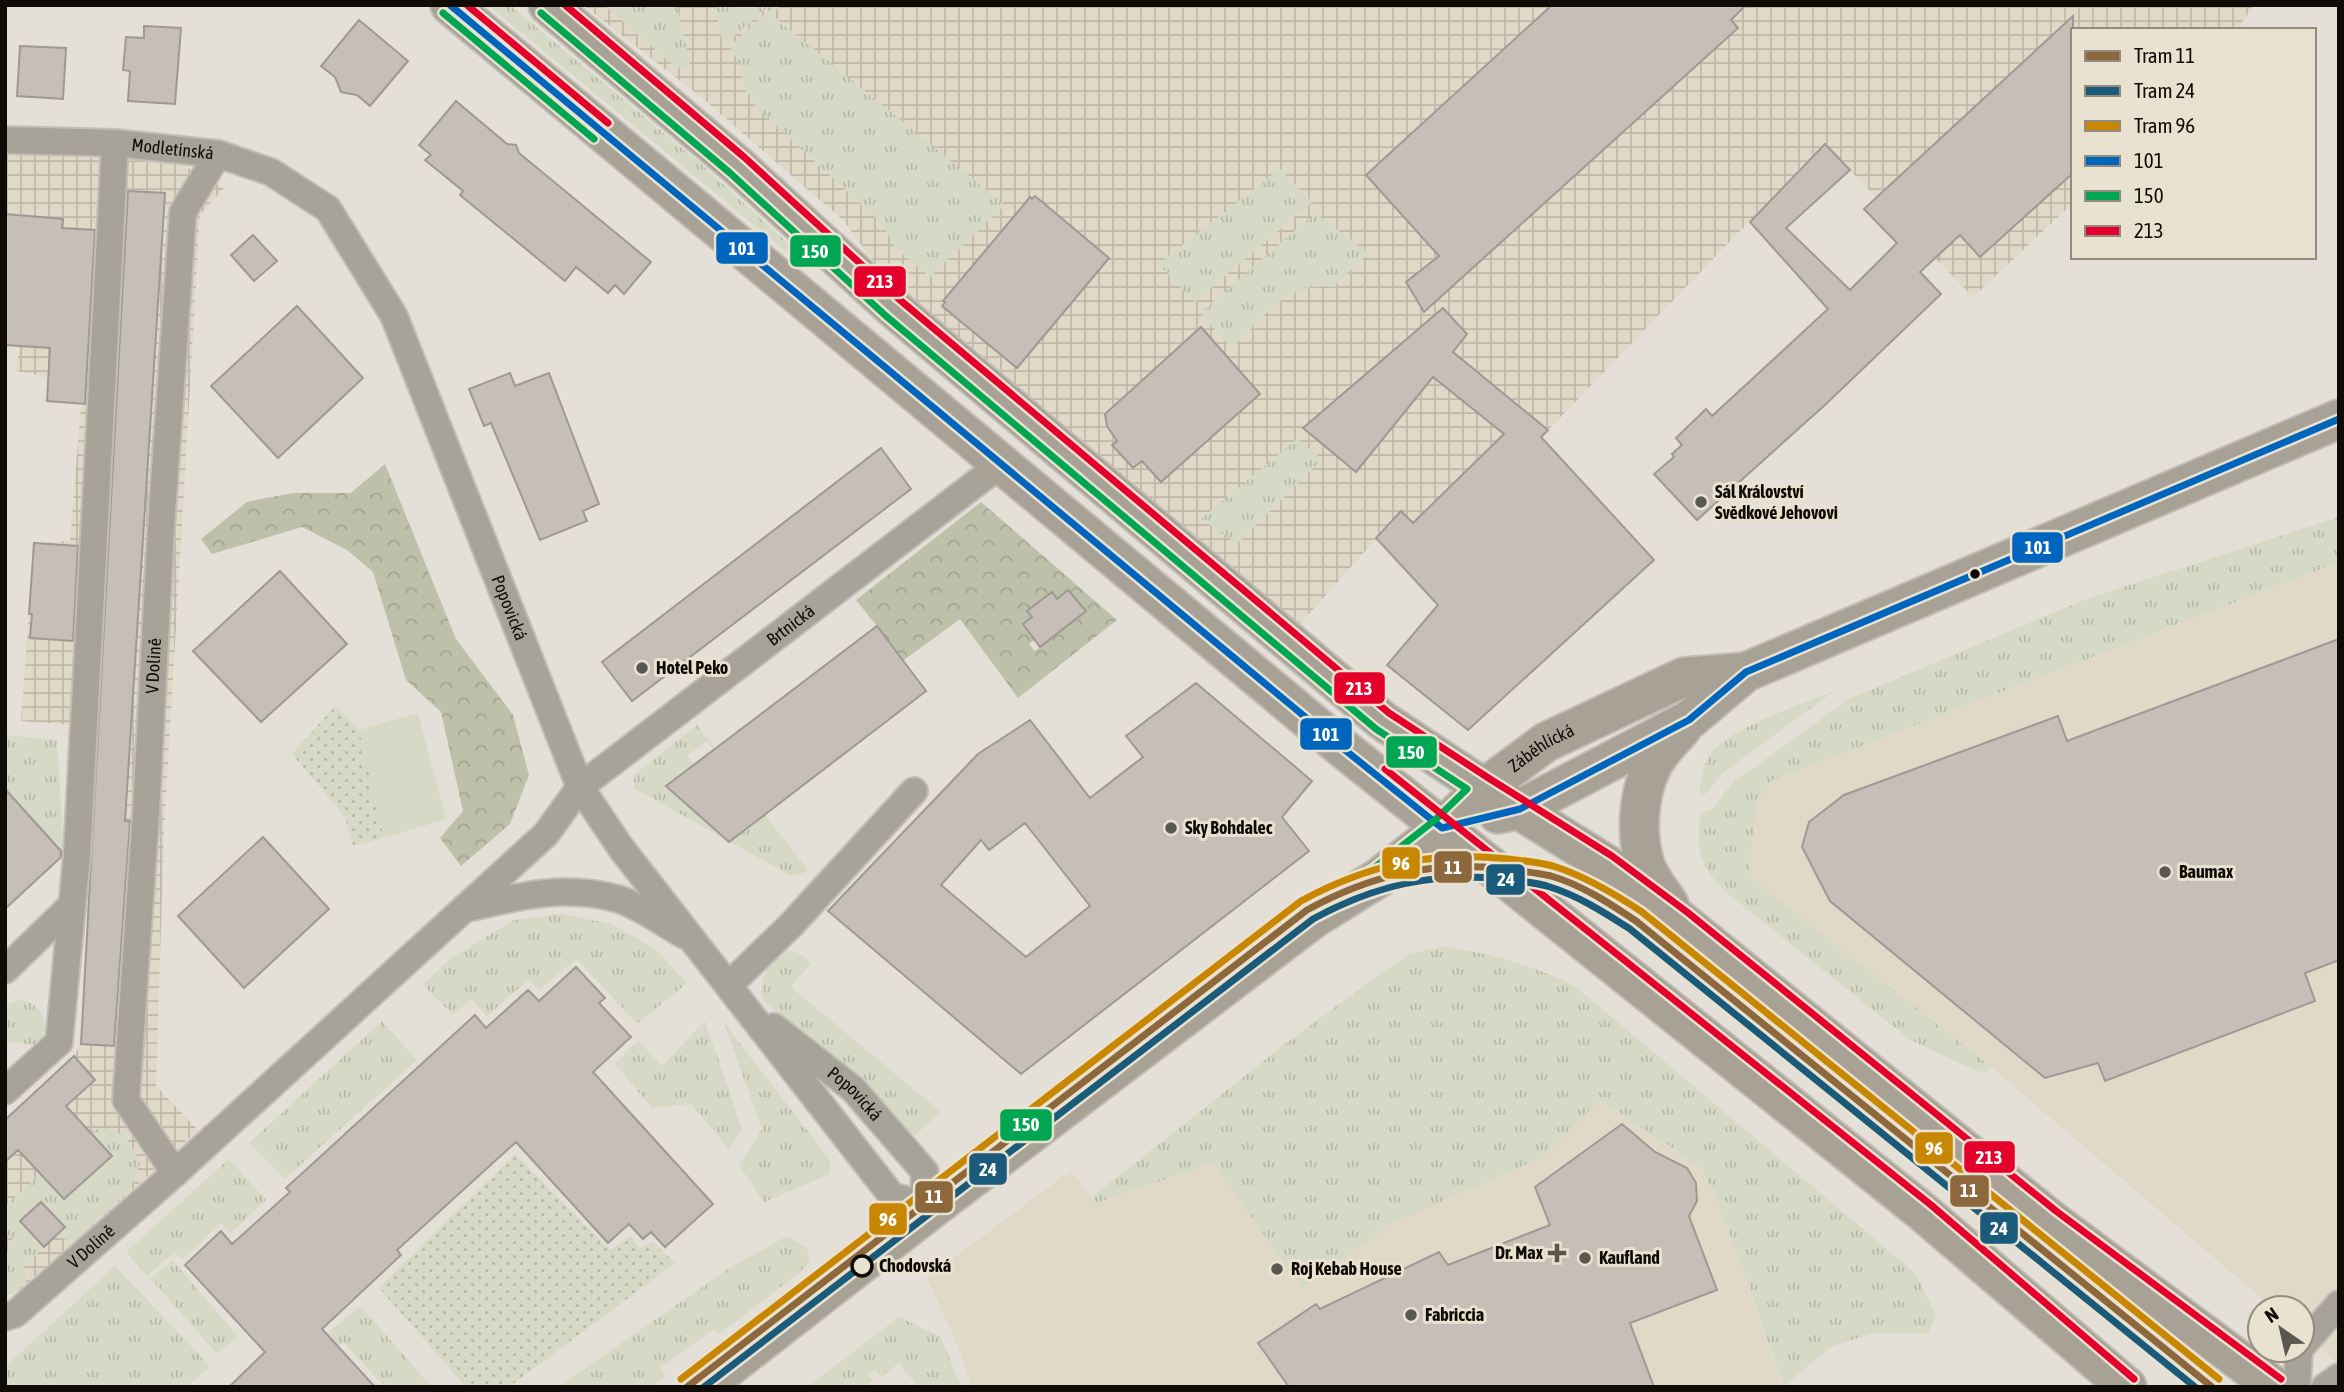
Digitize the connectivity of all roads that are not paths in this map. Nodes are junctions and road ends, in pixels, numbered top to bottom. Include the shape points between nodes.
1 (450, 5) edge
2 (548, 5) edge
3 (5, 140) edge
4 (115, 143) junction
5 (218, 154) junction
6 (328, 209) joint
7 (2339, 419) edge
8 (1001, 464) junction
9 (1746, 672) junction
10 (1689, 720) junction
11 (580, 787) junction
12 (1484, 788) junction
13 (914, 791) dead end
14 (1520, 809) junction
15 (1442, 828) junction
16 (72, 905) junction
17 (467, 908) junction
18 (1680, 920) junction
19 (694, 940) junction
20 (5, 970) edge
21 (729, 985) junction
22 (747, 1007) junction
23 (5, 1091) edge
24 (175, 1174) junction
25 (926, 1208) junction
26 (2339, 1304) edge
27 (5, 1317) edge
28 (2316, 1330) edge
29 (2299, 1364) edge
30 (2339, 1377) edge
31 (703, 1387) edge
32 (2127, 1387) edge
33 (2275, 1387) edge
34 (2297, 1387) edge
35 (2325, 1387) edge

1 - 8 main road
2 - 12 main road via 737,165 894,308 1373,712
3 - 4 street, Modletínská
4 - 5 street, Modletínská
4 - 16 street
5 - 6 street, Modletínská via 271,172
5 - 24 street, V Dolině via 183,212 127,1100
6 - 11 street, Popovická via 394,316
7 - 9 main road, Záběhlická
8 - 11 street, Brtnická
8 - 15 main road
9 - 10 main road, Záběhlická
9 - 12 main road, Záběhlická via 1684,677 1546,742
10 - 14 main road, Záběhlická
10 - 18 main road via 1652,766 1643,791 1640,822 1646,869
11 - 17 street, V Dolině via 546,834
11 - 19 street, Popovická via 621,848
12 - 14 main road
12 - 15 main road, Záběhlická
13 - 21 street
14 - 15 main road, Záběhlická
14 - 18 main road via 1606,864
15 - 25 main road
15 - 32 main road via 1924,1213
16 - 20 street
16 - 23 street via 59,1042
17 - 19 street, V Dolině via 535,892 566,891 619,899
17 - 24 street, V Dolině
18 - 33 main road via 2050,1219
19 - 21 street, Popovická
21 - 22 street, Popovická
22 - 25 street, Popovická via 892,1196
22 - 25 street, Popovická via 862,1098 925,1172
24 - 27 street, V Dolině via 15,1314
25 - 31 main road
26 - 28 street
29 - 34 street
30 - 35 street

